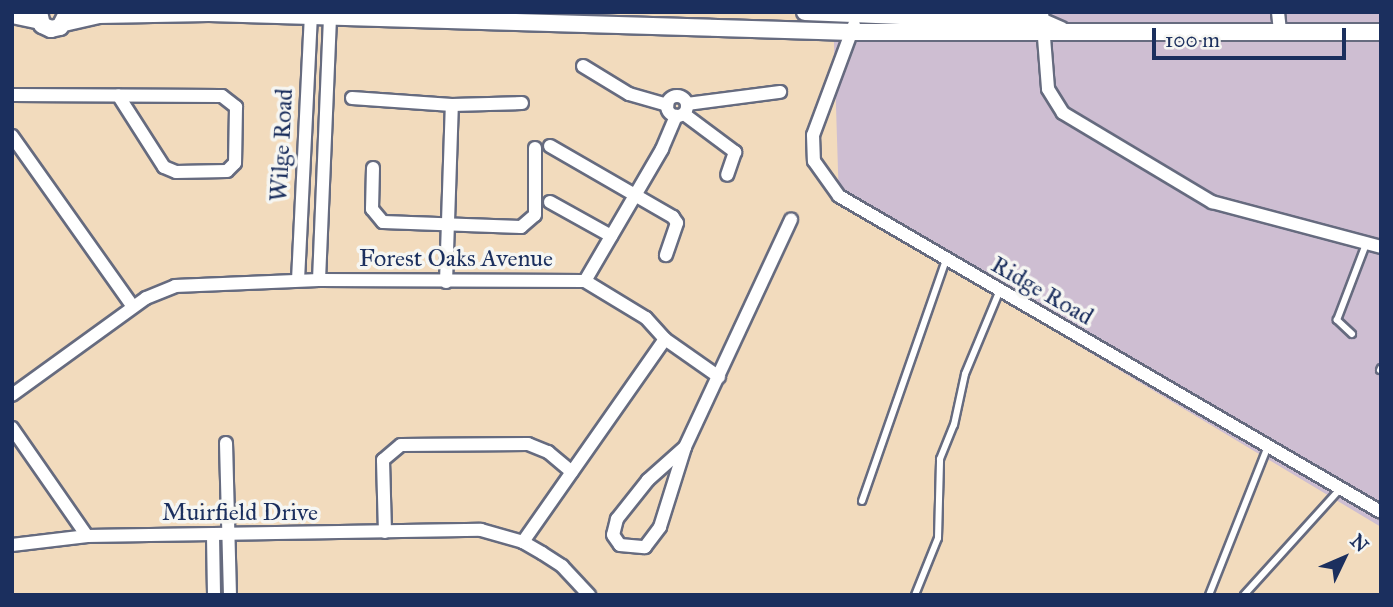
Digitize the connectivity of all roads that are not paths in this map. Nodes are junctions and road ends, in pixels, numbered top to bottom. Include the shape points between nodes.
1 (805, 12) edge
2 (1278, 12) edge
3 (857, 13) edge
4 (311, 14) edge
5 (330, 14) edge
6 (12, 15) edge
7 (39, 17) edge
8 (64, 18) edge
9 (1042, 23) edge
10 (1280, 31) junction
11 (852, 32) junction
12 (1381, 32) edge
13 (583, 66) dead end
14 (780, 92) dead end
15 (12, 95) edge
16 (118, 95) junction
17 (352, 99) dead end
18 (522, 103) dead end
19 (452, 105) junction
20 (667, 105) junction
21 (682, 111) junction
22 (12, 136) edge
23 (550, 146) dead end
24 (535, 148) dead end
25 (373, 168) dead end
26 (727, 175) dead end
27 (300, 185) junction
28 (324, 185) junction
29 (635, 195) junction
30 (550, 202) dead end
31 (790, 220) dead end
32 (448, 224) junction
33 (611, 236) junction
34 (1366, 244) junction
35 (1381, 247) edge
36 (666, 255) dead end
37 (946, 260) junction
38 (298, 280) junction
39 (319, 280) junction
40 (584, 281) junction
41 (446, 282) junction
42 (1000, 290) junction
43 (133, 307) junction
44 (1352, 334) dead end
45 (665, 339) junction
46 (719, 377) junction
47 (12, 395) edge
48 (12, 428) edge
49 (226, 443) dead end
50 (1268, 446) junction
51 (685, 447) junction
52 (572, 472) junction
53 (1340, 489) junction
54 (862, 500) dead end
55 (1381, 512) edge
56 (385, 532) junction
57 (87, 536) junction
58 (213, 536) junction
59 (226, 536) junction
60 (523, 542) junction
61 (12, 545) edge
62 (214, 595) edge
63 (230, 595) edge
64 (589, 595) edge
65 (915, 595) edge
66 (1209, 595) edge
67 (1244, 595) edge

1 - 3 street
2 - 10 street
3 - 9 street
3 - 11 street, Ridge Road
4 - 5 street
4 - 8 street via 138,13
4 - 27 street, Wilge Road
5 - 11 street
5 - 28 street, Wilge Road
6 - 7 street
7 - 8 street via 51,29
9 - 10 street via 1061,30
9 - 11 street
9 - 34 street via 1048,89 1063,113 1212,202
10 - 12 street
11 - 37 street, Ridge Road via 813,135 814,161 839,196
13 - 20 street via 629,94
14 - 21 street
15 - 16 street
16 - 16 street via 229,98 236,107 235,163 227,171 176,172 164,167
17 - 19 street
18 - 19 street
19 - 32 street
20 - 21 street
20 - 21 street via 678,96
21 - 26 street via 735,152
21 - 29 street
22 - 43 street
23 - 29 street
24 - 32 street via 531,223 522,227
25 - 32 street via 372,209 377,218
27 - 28 street
27 - 38 street, Wilge Road
28 - 39 street, Wilge Road
29 - 33 street
29 - 36 street via 677,223
30 - 33 street
31 - 46 street
32 - 41 street
33 - 40 street
34 - 35 street
34 - 44 lane via 1337,320
37 - 42 street, Ridge Road
37 - 54 lane
38 - 39 street, Forest Oaks Avenue
38 - 43 street, Forest Oaks Avenue via 187,284 162,290
39 - 41 street, Forest Oaks Avenue
40 - 41 street, Forest Oaks Avenue
40 - 45 street, Forest Oaks Avenue via 602,287 646,318
42 - 50 street, Ridge Road
42 - 65 lane via 965,374 954,425 940,459 938,538
43 - 47 street, Forest Oaks Avenue
45 - 46 street, Forest Oaks Avenue
45 - 52 street
46 - 51 street
48 - 57 street
49 - 59 street
50 - 53 street, Ridge Road
50 - 66 lane
51 - 51 street via 648,480 618,519 613,535 620,545 640,549 655,537
52 - 56 street via 548,452 528,444 401,445 383,460
52 - 60 street
53 - 55 street, Ridge Road
53 - 67 lane
56 - 59 street, Muirfield Drive
56 - 60 street, Muirfield Drive via 481,530
57 - 58 street, Muirfield Drive
57 - 61 street, Muirfield Drive
58 - 59 street, Muirfield Drive
58 - 62 street
59 - 63 street
60 - 64 street, Muirfield Drive via 562,566

